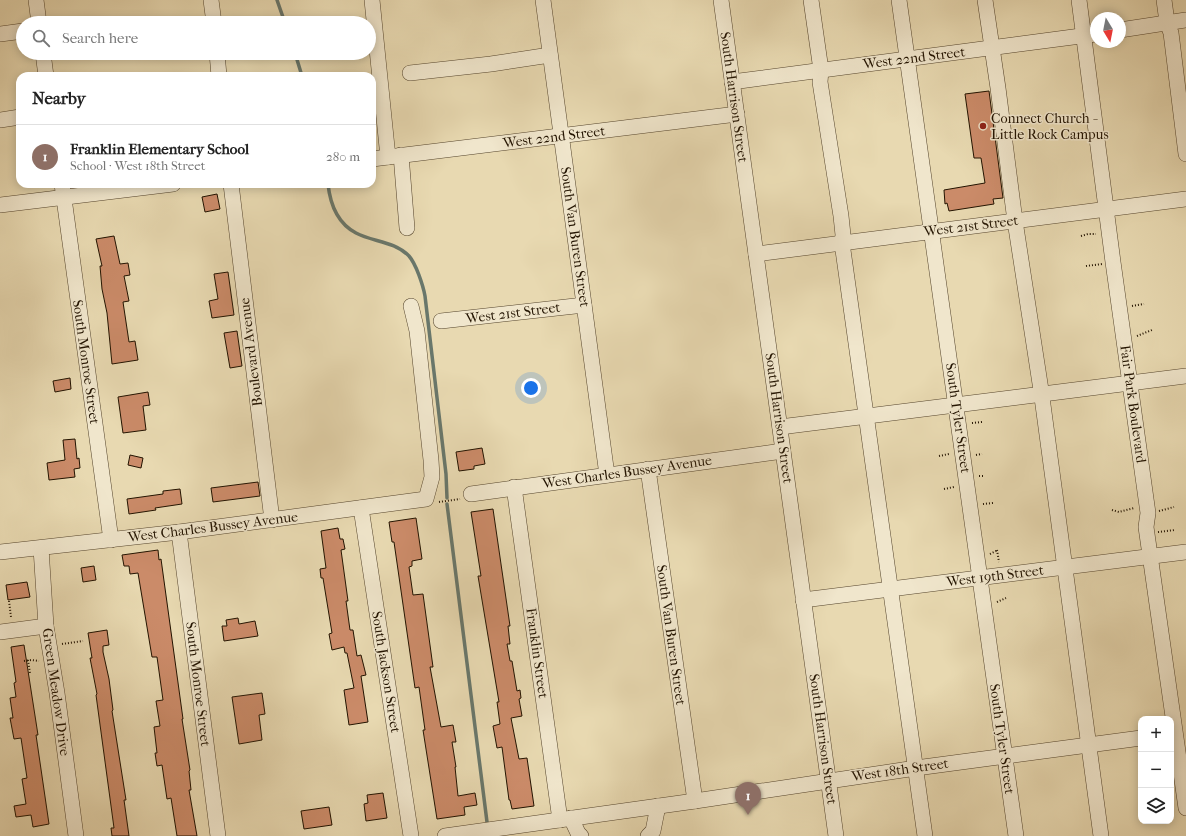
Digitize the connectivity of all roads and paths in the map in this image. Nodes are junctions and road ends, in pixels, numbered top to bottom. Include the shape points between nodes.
1 (36, 0) edge
2 (211, 0) edge
3 (372, 0) edge
4 (543, 0) edge
5 (721, 0) edge
6 (811, 0) edge
7 (899, 0) edge
8 (985, 0) edge
9 (1079, 0) edge
10 (1164, 0) edge
11 (38, 16) edge
12 (213, 16) edge
13 (374, 16) edge
14 (1186, 20) edge
15 (1167, 22) junction
16 (376, 27) edge
17 (1126, 29) edge
18 (16, 32) edge
19 (0, 34) edge
20 (1090, 36) edge
21 (992, 48) junction
22 (1091, 48) edge
23 (550, 55) junction
24 (908, 59) junction
25 (44, 60) edge
26 (218, 60) edge
27 (821, 70) junction
28 (45, 72) edge
29 (219, 72) edge
30 (410, 73) dead end
31 (732, 82) junction
32 (737, 114) junction
33 (16, 118) edge
34 (0, 120) edge
35 (561, 136) junction
36 (1186, 154) edge
37 (395, 156) junction
38 (376, 158) edge
39 (100, 188) edge
40 (231, 188) edge
41 (63, 190) edge
42 (1186, 198) edge
43 (0, 206) edge
44 (1106, 209) junction
45 (1015, 221) junction
46 (407, 228) dead end
47 (932, 231) junction
48 (1109, 232) junction
49 (1081, 236) dead end
50 (842, 243) junction
51 (756, 254) junction
52 (584, 305) junction
53 (411, 306) dead end
54 (441, 321) dead end
55 (1152, 330) dead end
56 (1124, 337) junction
57 (1186, 376) edge
58 (1130, 383) junction
59 (1040, 395) junction
60 (956, 405) junction
61 (867, 416) junction
62 (780, 427) junction
63 (783, 451) junction
64 (648, 469) junction
65 (607, 475) junction
66 (514, 487) junction
67 (471, 494) dead end
68 (453, 500) dead end
69 (443, 501) dead end
70 (1147, 506) junction
71 (361, 508) junction
72 (1112, 510) dead end
73 (272, 520) junction
74 (179, 532) junction
75 (111, 540) junction
76 (41, 548) junction
77 (998, 550) dead end
78 (0, 552) edge
79 (1186, 552) edge
80 (1150, 556) junction
81 (999, 562) dead end
82 (1065, 567) junction
83 (980, 578) junction
84 (891, 589) junction
85 (803, 600) junction
86 (9, 601) dead end
87 (46, 626) junction
88 (7, 631) edge
89 (83, 641) dead end
90 (49, 646) junction
91 (28, 660) dead end
92 (30, 672) dead end
93 (1177, 733) edge
94 (1138, 738) edge
95 (1089, 745) junction
96 (1005, 756) junction
97 (916, 768) junction
98 (829, 780) junction
99 (695, 801) junction
100 (658, 806) junction
101 (1186, 808) edge
102 (566, 819) junction
103 (76, 836) edge
104 (218, 836) edge
105 (411, 836) edge
106 (445, 836) edge
107 (581, 836) edge
108 (648, 836) edge
109 (836, 836) edge
110 (925, 836) edge
111 (1016, 836) edge
112 (1101, 836) edge

1 - 11 street
2 - 12 street
3 - 13 street
4 - 23 street, South Van Buren Street
5 - 31 street, South Harrison Street
6 - 27 street
7 - 24 street, South Tyler Street
8 - 21 street
9 - 20 street, Fair Park Boulevard
10 - 15 street
14 - 15 street
15 - 17 street
15 - 36 street via 1171,33
16 - 37 street
18 - 19 street
20 - 21 street, West 22nd Street
21 - 24 street, West 22nd Street
21 - 45 street
22 - 44 street, Fair Park Boulevard
23 - 30 street
23 - 35 street, South Van Buren Street
24 - 27 street, West 22nd Street
24 - 47 street, South Tyler Street
25 - 28 street
26 - 29 street
27 - 31 street, West 22nd Street
27 - 50 street via 820,82 841,216
31 - 32 street, South Harrison Street
32 - 35 street, West 22nd Street
32 - 51 street, South Harrison Street
33 - 34 street
35 - 37 street, West 22nd Street
35 - 52 street, South Van Buren Street
37 - 38 street, West 22nd Street
37 - 46 street
39 - 41 street
40 - 73 street, Boulevard Avenue
41 - 43 street
41 - 75 street, South Monroe Street
42 - 44 street, West 21st Street
44 - 45 street, West 21st Street
44 - 48 street, Fair Park Boulevard
45 - 47 street, West 21st Street
45 - 59 street
47 - 50 street, West 21st Street
47 - 60 street, South Tyler Street
48 - 49 path
48 - 56 street, Fair Park Boulevard
50 - 51 street, West 21st Street
50 - 61 street
51 - 62 street, South Harrison Street
52 - 54 street, West 21st Street
52 - 65 street, South Van Buren Street
53 - 71 street, West Charles Bussey Avenue via 417,331 432,477 426,499
55 - 56 path via 1138,336
56 - 58 street, Fair Park Boulevard
57 - 58 street
58 - 59 street
58 - 70 street, Fair Park Boulevard
59 - 60 street
59 - 82 street
60 - 61 street
60 - 83 street, South Tyler Street
61 - 62 street
61 - 84 street
62 - 63 street, South Harrison Street
63 - 64 street, West Charles Bussey Avenue
63 - 85 street, South Harrison Street
64 - 65 street, West Charles Bussey Avenue
64 - 99 street, South Van Buren Street
65 - 66 street, West Charles Bussey Avenue
66 - 67 street, West Charles Bussey Avenue
66 - 102 street, Franklin Street
68 - 69 path
70 - 72 path via 1119,512
70 - 80 street, Fair Park Boulevard via 1146,527
71 - 73 street, West Charles Bussey Avenue
71 - 105 street, South Jackson Street
73 - 74 street, West Charles Bussey Avenue
74 - 75 street, West Charles Bussey Avenue
74 - 104 street, South Monroe Street
75 - 76 street, West Charles Bussey Avenue
76 - 78 street, West Charles Bussey Avenue
76 - 87 street, Green Meadow Drive
77 - 81 path
79 - 80 street, West 19th Street
80 - 82 street, West 19th Street
80 - 93 street, Fair Park Boulevard
82 - 83 street, West 19th Street
82 - 95 street
83 - 84 street, West 19th Street
83 - 96 street, South Tyler Street
84 - 85 street, West 19th Street
84 - 97 street
85 - 98 street, South Harrison Street
86 - 88 path
87 - 88 street
87 - 90 street, Green Meadow Drive
89 - 90 path
90 - 103 street, Green Meadow Drive
91 - 92 path
93 - 101 street, Fair Park Boulevard
94 - 95 street, West 18th Street
95 - 96 street, West 18th Street
95 - 112 street
96 - 97 street, West 18th Street
96 - 111 street, South Tyler Street
97 - 98 street, West 18th Street
97 - 110 street
98 - 99 street, West 18th Street
98 - 109 street, South Harrison Street
99 - 100 street, West 18th Street
100 - 102 street, West 18th Street
100 - 108 street via 654,831
102 - 106 street, West 18th Street
102 - 107 street

